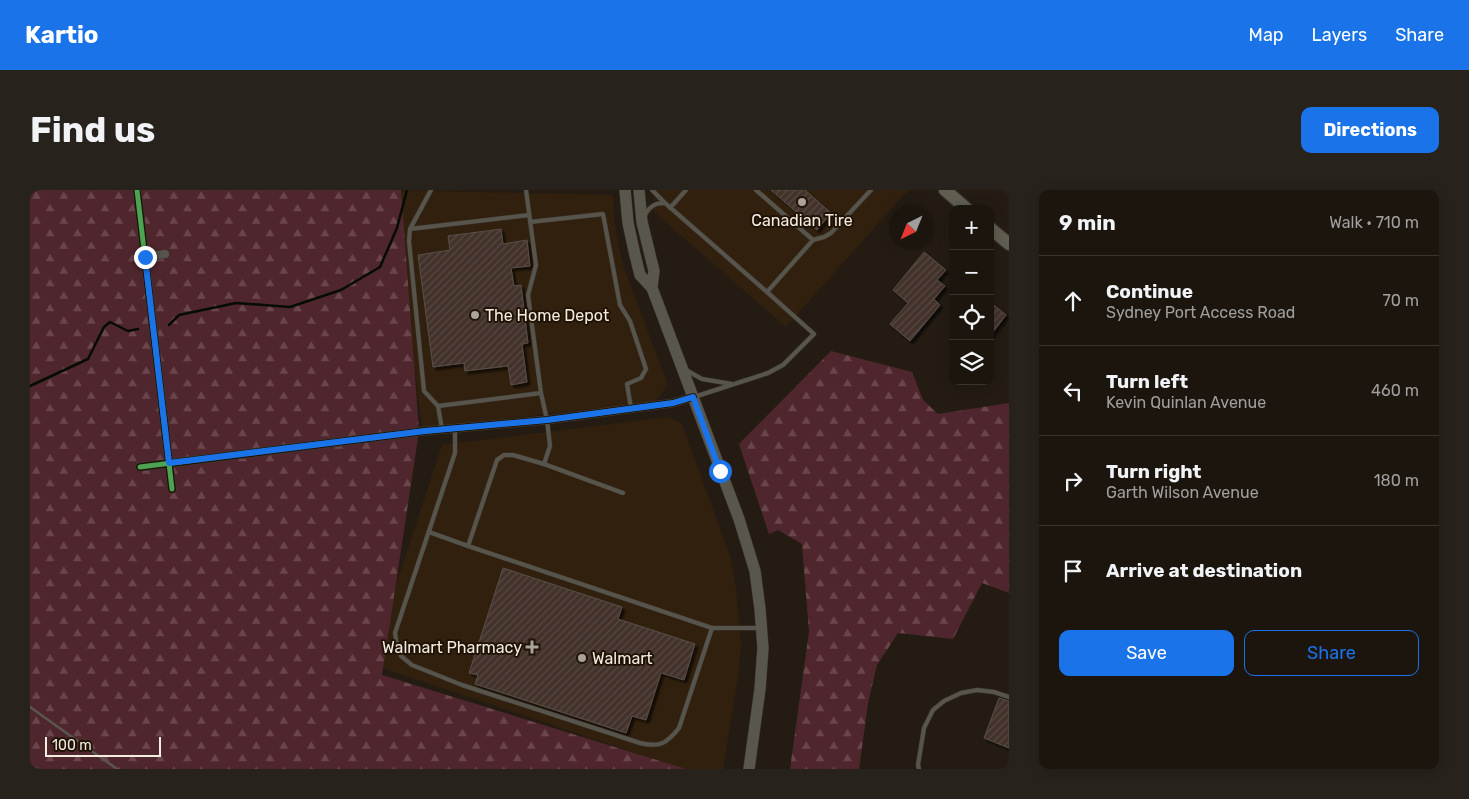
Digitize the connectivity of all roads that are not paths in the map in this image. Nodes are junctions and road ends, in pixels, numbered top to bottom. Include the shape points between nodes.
1 (137, 190) edge
2 (430, 190) edge
3 (526, 190) edge
4 (625, 190) edge
5 (639, 190) edge
6 (652, 190) edge
7 (686, 190) edge
8 (756, 190) edge
9 (871, 190) edge
10 (945, 190) edge
11 (665, 203) junction
12 (962, 205) edge
13 (670, 208) junction
14 (529, 214) junction
15 (530, 222) junction
16 (642, 222) junction
17 (410, 229) junction
18 (994, 231) edge
19 (813, 240) junction
20 (1009, 244) edge
21 (165, 254) dead end
22 (145, 257) junction
23 (652, 287) junction
24 (768, 292) junction
25 (682, 368) junction
26 (734, 384) junction
27 (541, 394) junction
28 (693, 397) junction
29 (438, 406) junction
30 (631, 409) junction
31 (547, 420) junction
32 (455, 429) junction
33 (442, 430) junction
34 (169, 463) junction
35 (544, 464) junction
36 (140, 467) dead end
37 (172, 489) dead end
38 (623, 493) dead end
39 (429, 532) junction
40 (468, 546) junction
41 (712, 628) junction
42 (762, 628) junction
43 (1009, 697) edge
44 (749, 769) edge
45 (919, 769) edge

1 - 22 street
2 - 17 lane
3 - 14 lane
4 - 23 main road via 628,223 640,275
5 - 16 main road
6 - 11 lane
7 - 13 lane
8 - 19 lane
9 - 19 lane via 831,233
10 - 12 main road
11 - 13 lane
11 - 16 lane via 652,206
13 - 24 lane
14 - 15 lane
14 - 17 lane
15 - 27 lane via 536,265 528,295
15 - 30 lane via 603,214 620,305 630,320 646,369 641,378 627,384
16 - 23 main road via 654,271
17 - 29 lane via 424,391
18 - 20 main road
19 - 24 lane
21 - 22 street
22 - 34 street
23 - 25 main road
24 - 26 lane via 814,334 783,365 768,374
25 - 26 lane via 702,379
25 - 28 main road
26 - 28 lane
27 - 29 lane
27 - 31 lane
28 - 30 street
28 - 42 main road via 748,544
29 - 33 lane
30 - 31 street
31 - 32 street
31 - 35 lane via 550,446
32 - 33 street
32 - 39 lane via 456,453
33 - 34 street
34 - 36 street
34 - 37 street
35 - 38 lane
35 - 40 lane via 513,455 504,455 497,460
39 - 40 lane
39 - 41 lane via 395,633 397,646 401,656 412,665 462,685 640,743 660,745 679,728
40 - 41 lane
41 - 42 lane
42 - 44 main road via 761,682
43 - 45 lane via 977,690 944,701 933,710 924,728

